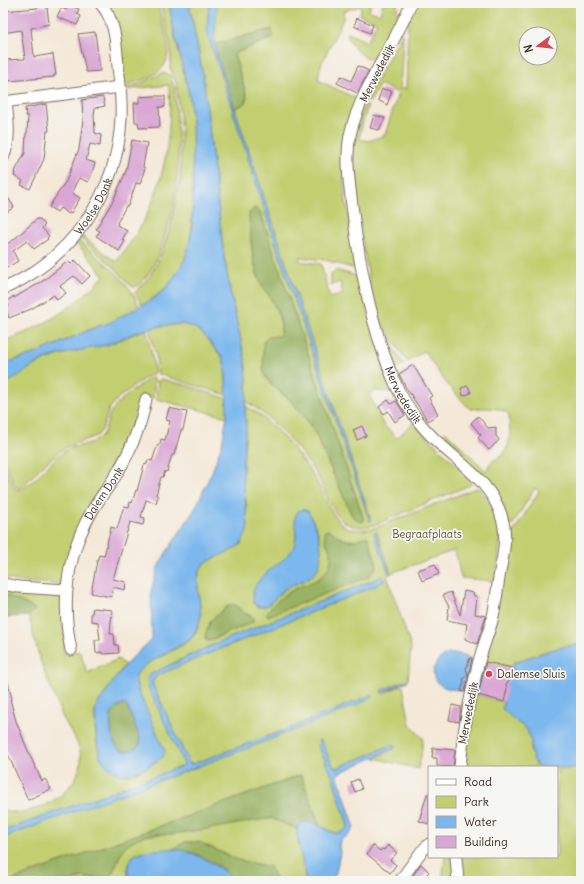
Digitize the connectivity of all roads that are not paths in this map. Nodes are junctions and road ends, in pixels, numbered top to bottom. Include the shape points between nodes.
1 (100, 3) edge
2 (411, 3) edge
3 (120, 87) junction
4 (5, 102) edge
5 (3, 158) edge
6 (3, 288) edge
7 (146, 399) dead end
8 (3, 584) edge
9 (66, 590) junction
10 (71, 650) dead end
11 (460, 766) edge
12 (428, 845) edge
13 (456, 858) edge
14 (400, 881) edge
15 (458, 881) edge

1 - 3 street, Woelse Donk via 112,24
2 - 11 street, Merwededijk via 355,119 349,143 348,171 353,218 368,301 395,384 425,430 482,483 494,500 505,532 492,620 471,694
3 - 4 street
3 - 6 street, Woelse Donk via 121,118 116,156 96,205 75,236 46,264
4 - 5 street via 9,134
7 - 9 street, Dalem Donk via 138,428 124,462 92,510 81,534
8 - 9 street via 20,588
9 - 10 street, Dalem Donk via 66,619
12 - 14 street
13 - 15 street

